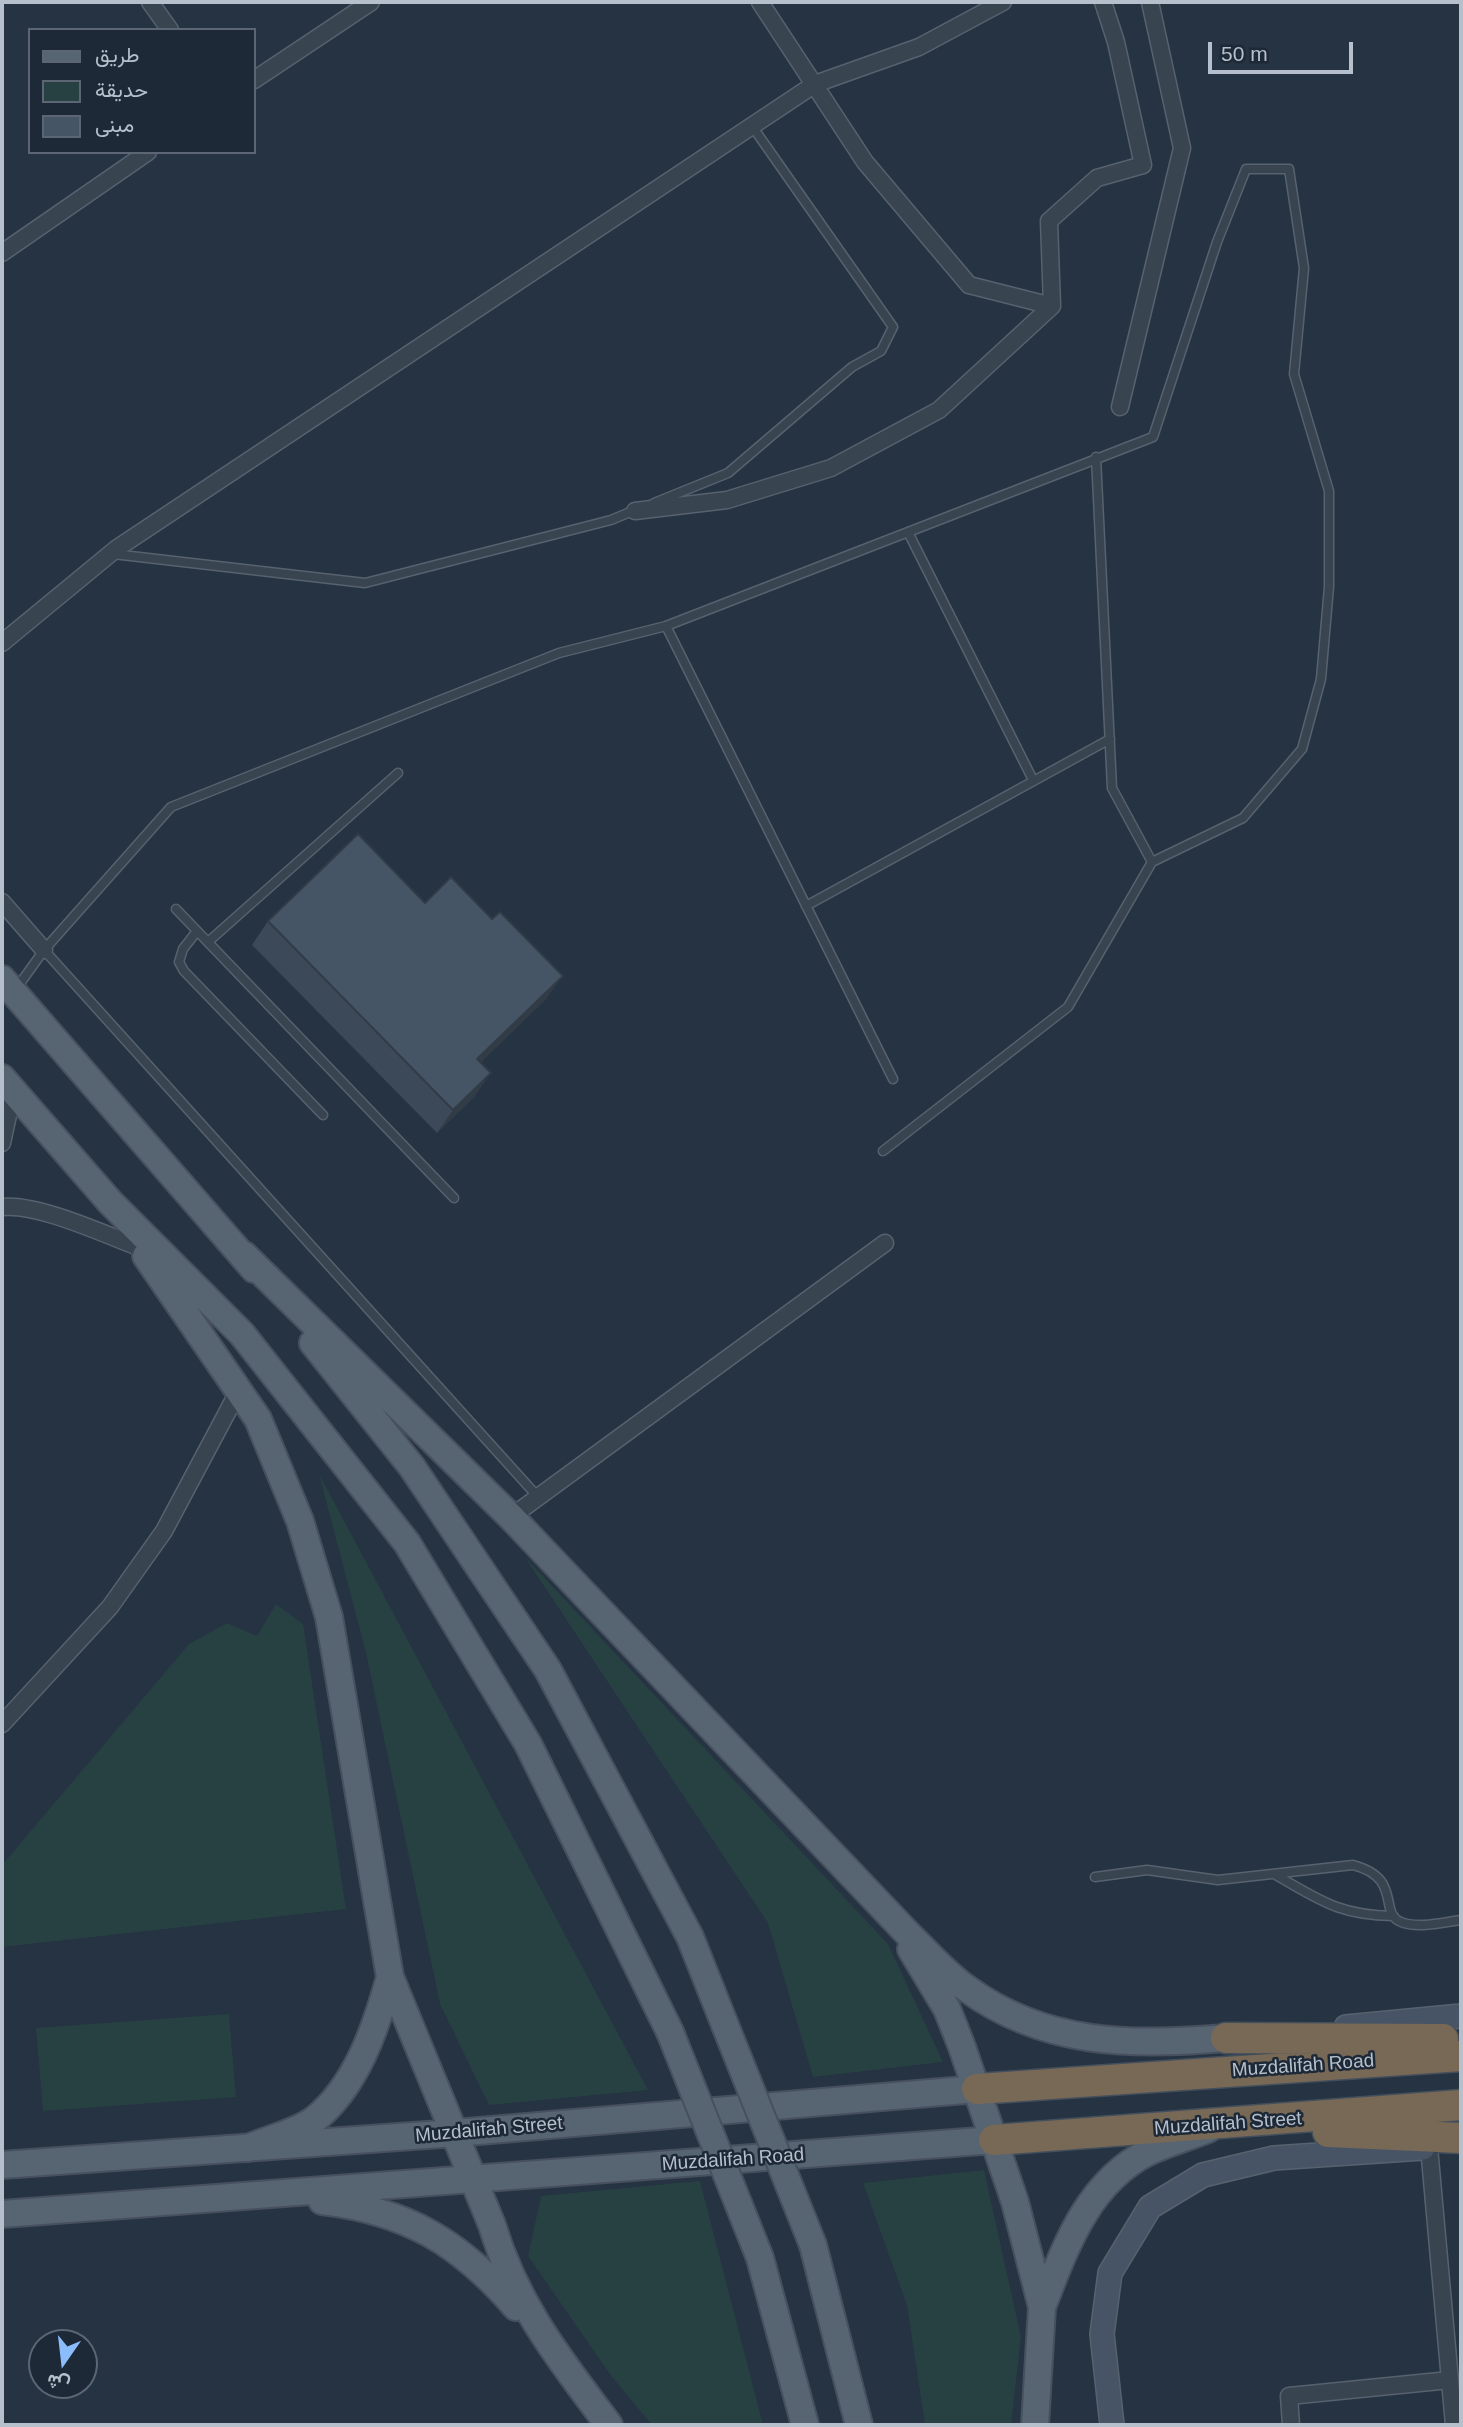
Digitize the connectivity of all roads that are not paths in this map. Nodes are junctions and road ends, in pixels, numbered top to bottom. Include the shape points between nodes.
1 (150, 2) edge
2 (371, 2) edge
3 (760, 2) edge
4 (1003, 2) edge
5 (1103, 2) edge
6 (1150, 2) edge
7 (169, 28) edge
8 (256, 79) edge
9 (815, 84) junction
10 (752, 126) junction
11 (145, 154) edge
12 (2, 253) edge
13 (1052, 306) junction
14 (1120, 407) dead end
15 (1096, 457) junction
16 (635, 511) junction
17 (909, 534) junction
18 (111, 554) junction
19 (666, 626) junction
20 (2, 643) edge
21 (1110, 739) junction
22 (398, 773) dead end
23 (1033, 780) junction
24 (1152, 862) junction
25 (2, 902) edge
26 (806, 906) junction
27 (176, 909) dead end
28 (197, 930) junction
29 (208, 942) junction
30 (44, 950) junction
31 (8, 985) edge
32 (893, 1079) dead end
33 (8, 1085) edge
34 (323, 1115) dead end
35 (2, 1143) edge
36 (883, 1151) dead end
37 (454, 1198) dead end
38 (110, 1202) junction
39 (2, 1207) edge
40 (885, 1243) dead end
41 (141, 1248) junction
42 (244, 1255) junction
43 (239, 1390) junction
44 (538, 1497) junction
45 (511, 1517) junction
46 (2, 1724) edge
47 (1274, 1874) junction
48 (1095, 1877) dead end
49 (890, 1915) junction
50 (1393, 1916) junction
51 (1461, 1920) edge
52 (390, 1977) junction
53 (1461, 2016) edge
54 (1226, 2038) junction
55 (1461, 2039) edge
56 (1461, 2056) edge
57 (977, 2089) junction
58 (1461, 2105) edge
59 (1219, 2125) junction
60 (455, 2133) junction
61 (1461, 2138) edge
62 (994, 2140) junction
63 (1461, 2144) edge
64 (1429, 2147) junction
65 (248, 2148) junction
66 (2, 2165) edge
67 (472, 2179) junction
68 (261, 2194) junction
69 (9, 2215) edge
70 (1042, 2307) junction
71 (541, 2336) junction
72 (1450, 2380) junction
73 (609, 2425) edge
74 (805, 2425) edge
75 (859, 2425) edge
76 (1035, 2425) edge
77 (1112, 2425) edge
78 (1292, 2425) edge
79 (1454, 2425) edge

1 - 7 street
2 - 8 street
3 - 9 street
4 - 9 street via 919,47
5 - 13 street via 1143,165 1097,178 1049,221
6 - 14 street via 1182,148
9 - 10 street
9 - 13 street via 865,162 969,285
10 - 16 lane via 893,327 881,351 852,367 728,473
10 - 18 street
11 - 12 street
13 - 16 street via 939,410 831,468 727,500
15 - 17 lane
15 - 21 lane
15 - 24 lane via 1153,437 1246,169 1289,169 1304,268 1294,374 1329,491 1329,587 1321,679 1302,750 1243,818
16 - 18 lane via 365,583
17 - 19 lane
17 - 23 lane
18 - 20 street
19 - 26 lane
19 - 30 lane via 559,653 171,807
21 - 23 lane
21 - 24 lane via 1112,788
22 - 29 lane
23 - 26 lane
24 - 36 lane via 1068,1007
25 - 30 street
26 - 32 lane
27 - 28 lane
28 - 29 lane
28 - 34 lane via 183,949 179,962 184,971
29 - 37 lane
30 - 31 lane
30 - 44 lane
31 - 42 main road
33 - 35 street
33 - 38 main road
38 - 41 main road
38 - 74 main road, bridge via 242,1334 407,1543 528,1744 670,2032 760,2258
39 - 41 street via 74,1223
40 - 44 street
41 - 43 main road
42 - 45 main road
42 - 75 main road, bridge via 412,1467 548,1670 690,1937 813,2245
43 - 46 street via 164,1531 110,1607
43 - 52 main road via 258,1419 300,1521 329,1617
44 - 45 street
45 - 49 main road
47 - 48 lane via 1218,1880 1147,1870
47 - 50 lane via 1342,1911
47 - 50 lane via 1353,1865 1371,1870 1382,1880
49 - 54 main road via 966,1988 1037,2028 1117,2041
49 - 57 main road via 947,2009
50 - 51 lane via 1416,1924
52 - 60 main road
52 - 65 main road via 377,2022 348,2082 313,2120
53 - 54 street
54 - 55 highway
56 - 57 highway, Muzdalifah Road
57 - 60 main road, Muzdalifah Street
57 - 62 main road
58 - 59 highway, Muzdalifah Street
59 - 61 highway
59 - 62 highway, Muzdalifah Street
59 - 70 main road via 1147,2152 1107,2184 1084,2210
60 - 65 main road, Muzdalifah Street
60 - 67 main road
62 - 67 main road, Muzdalifah Road
62 - 70 main road
63 - 64 street
64 - 72 street
64 - 77 street via 1274,2158 1203,2175 1150,2207 1110,2273 1102,2333
65 - 66 main road, Muzdalifah Street
67 - 68 main road
67 - 71 main road via 501,2256
68 - 69 main road
68 - 71 main road via 349,2204 400,2219 440,2238 484,2271
70 - 76 main road
71 - 73 main road
72 - 78 street via 1289,2396
72 - 79 street

